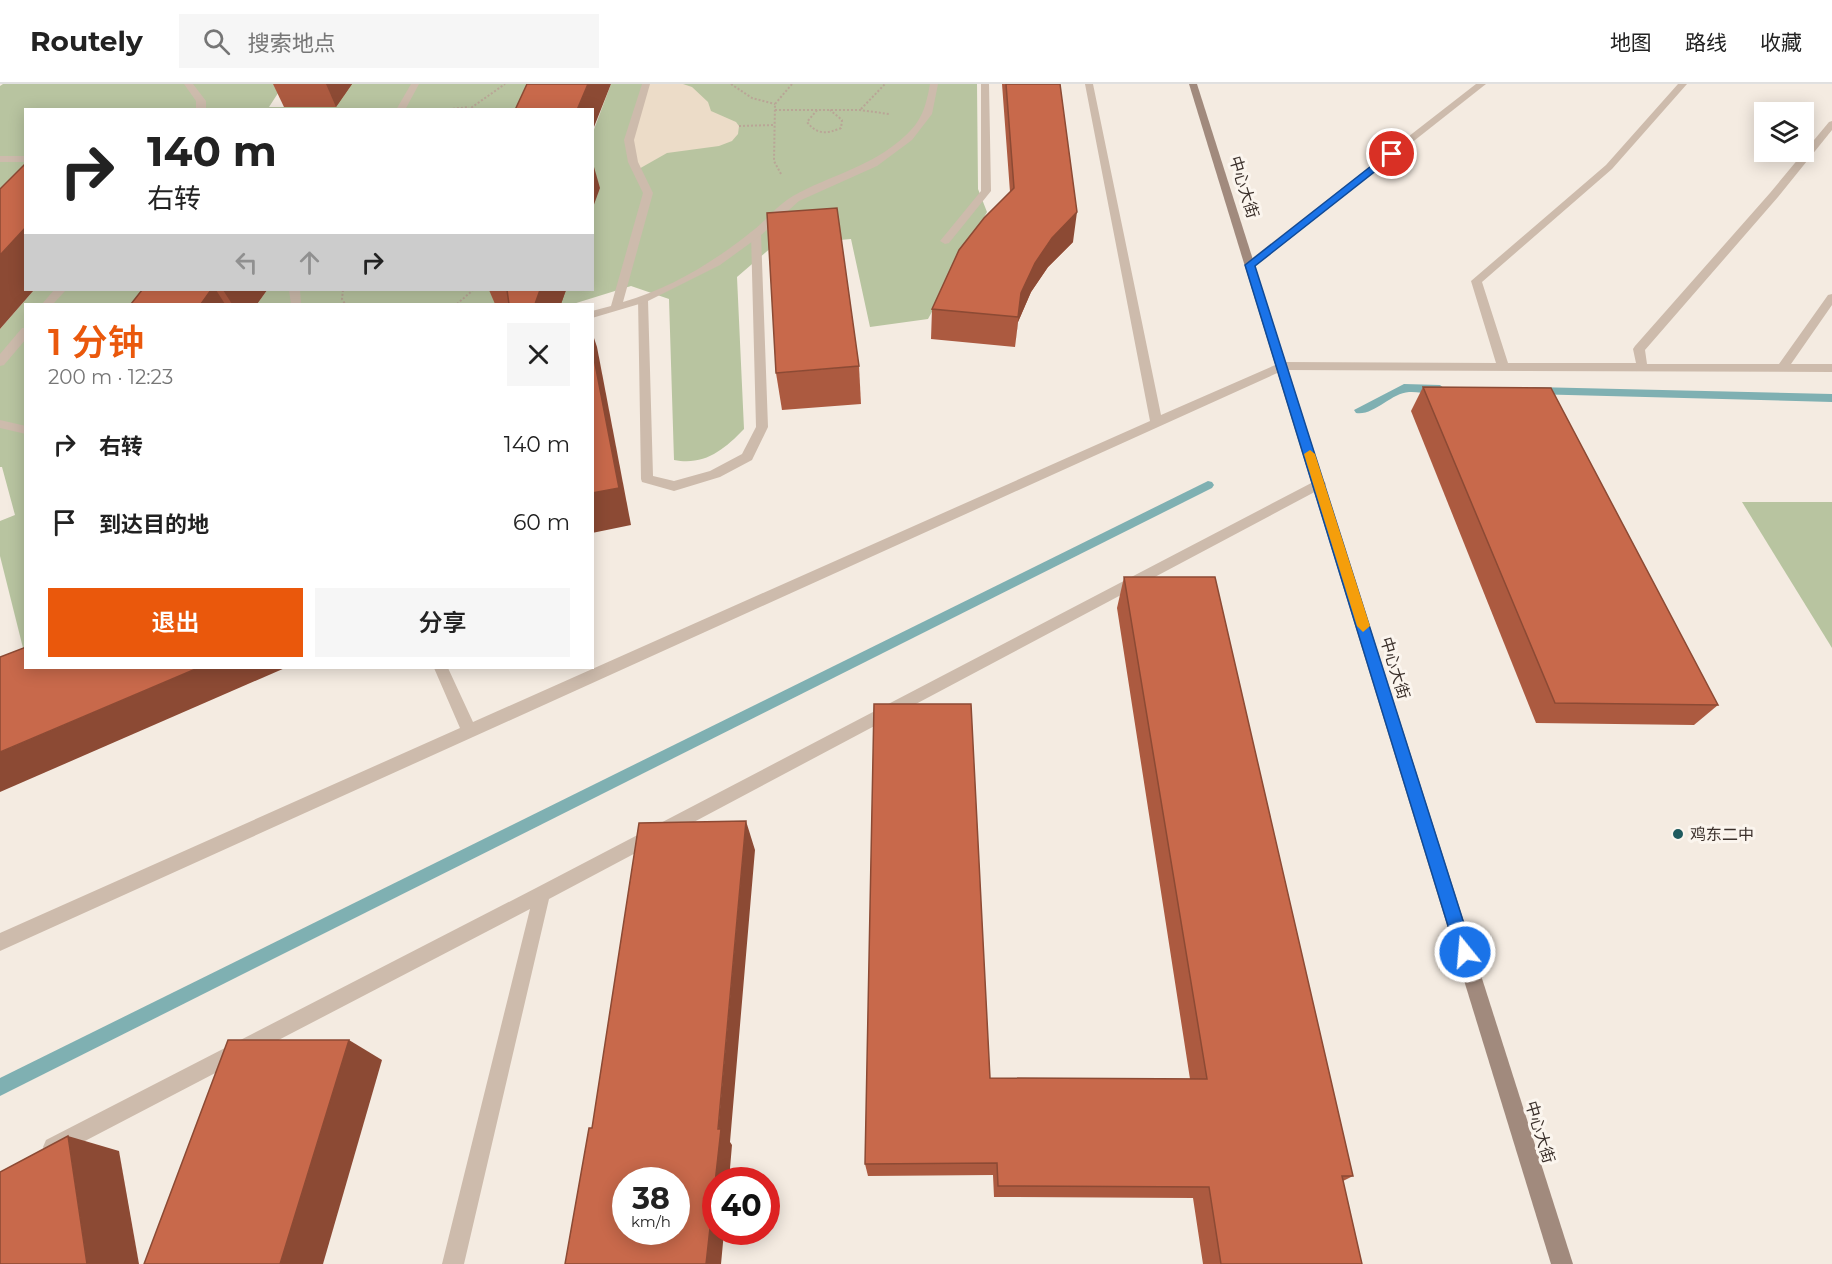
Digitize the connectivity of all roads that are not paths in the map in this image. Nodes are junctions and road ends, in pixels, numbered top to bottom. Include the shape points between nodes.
1 (188, 84) edge
2 (415, 84) edge
3 (646, 84) edge
4 (934, 84) edge
5 (985, 84) edge
6 (1089, 84) edge
7 (1193, 84) edge
8 (1482, 84) edge
9 (1683, 84) edge
10 (201, 108) edge
11 (401, 108) edge
12 (1832, 124) edge
13 (0, 159) edge
14 (24, 159) edge
15 (756, 234) junction
16 (945, 241) dead end
17 (1250, 265) junction
18 (59, 291) edge
19 (1832, 297) edge
20 (642, 300) junction
21 (48, 303) edge
22 (616, 308) junction
23 (594, 314) edge
24 (24, 333) edge
25 (0, 362) edge
26 (1282, 366) junction
27 (1503, 366) junction
28 (1642, 366) junction
29 (1783, 367) junction
30 (1832, 368) edge
31 (1156, 422) junction
32 (0, 424) edge
33 (24, 430) edge
34 (1319, 484) junction
35 (441, 669) edge
36 (469, 731) junction
37 (542, 894) junction
38 (0, 942) edge
39 (42, 1152) edge
40 (453, 1264) edge
41 (1562, 1264) edge

1 - 10 street via 201,101
2 - 11 street
3 - 22 street via 629,140 633,162 648,193
4 - 15 street via 929,112 909,138 874,164 795,199
5 - 16 street via 986,191
6 - 31 street
7 - 17 street, 中心大街
8 - 17 street
9 - 27 street via 1609,167 1476,281
12 - 28 street via 1639,349
13 - 14 street
15 - 20 street via 716,262
15 - 20 street via 762,426 747,457 715,474 674,486 647,479
17 - 26 street, 中心大街
18 - 21 street
19 - 29 street
20 - 22 street
22 - 23 street
24 - 25 street
26 - 27 street
26 - 31 street
26 - 34 street, 中心大街
27 - 28 street
28 - 29 street
29 - 30 street
31 - 36 street
32 - 33 street
34 - 37 street
34 - 41 street, 中心大街
35 - 36 street
36 - 38 street
37 - 39 street
37 - 40 street

